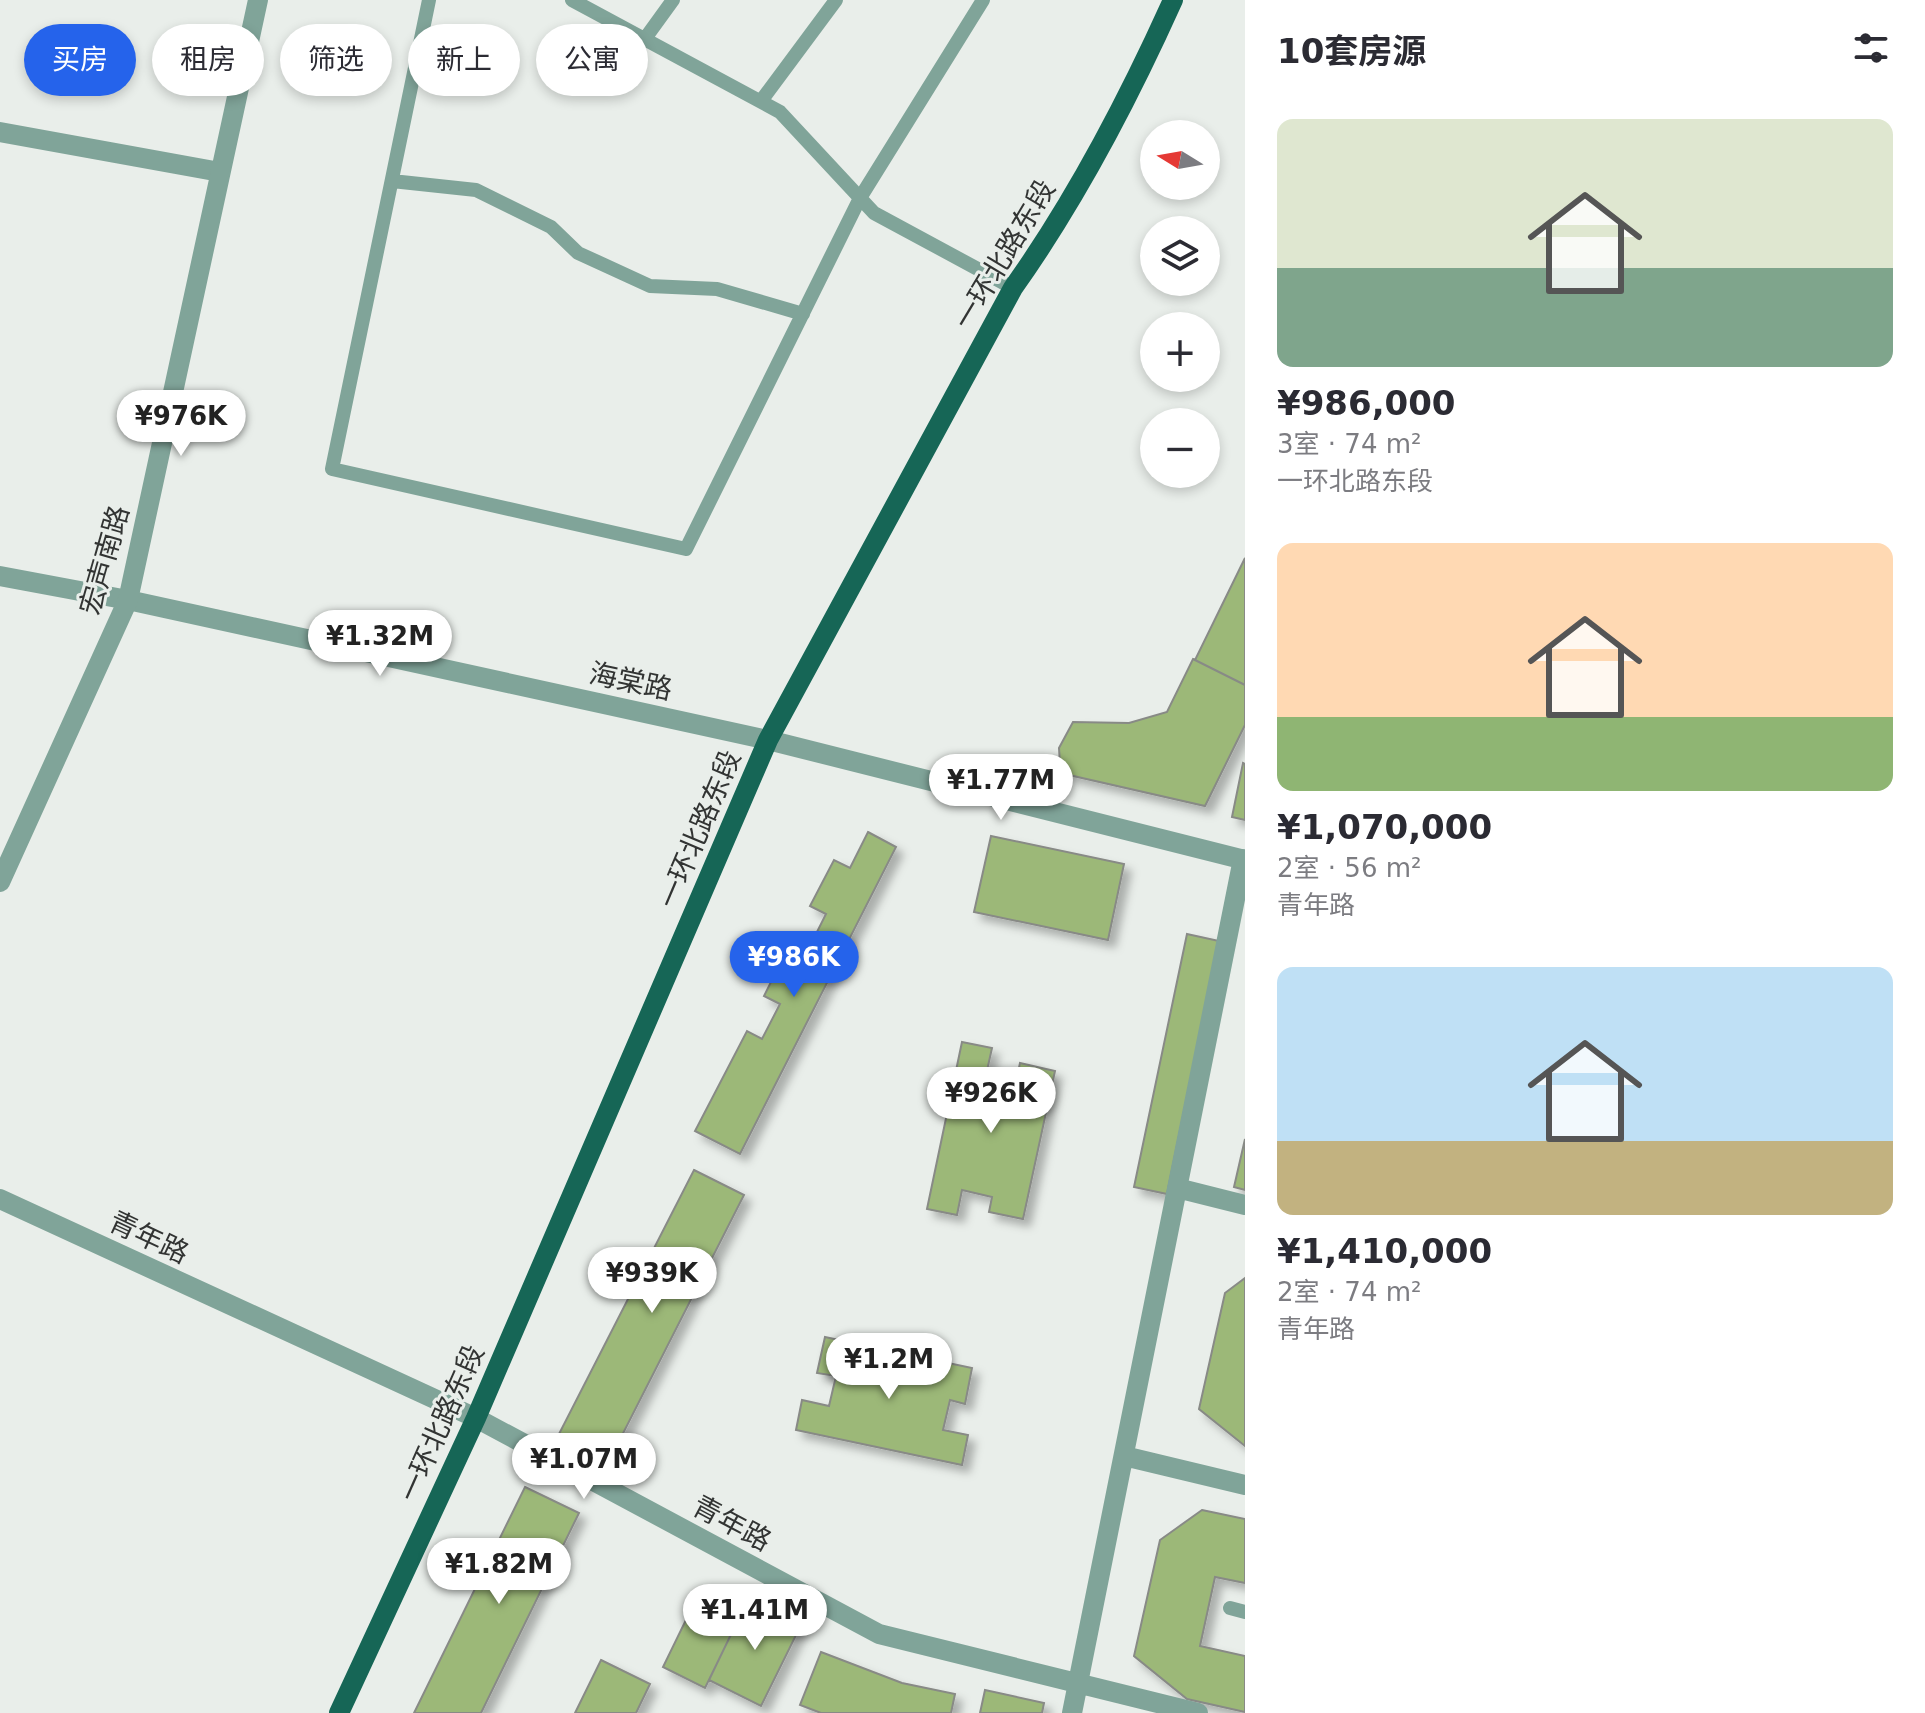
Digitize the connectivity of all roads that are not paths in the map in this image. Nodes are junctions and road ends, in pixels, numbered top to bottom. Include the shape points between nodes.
1 (258, 0) edge
2 (429, 0) edge
3 (572, 0) edge
4 (673, 0) edge
5 (836, 0) edge
6 (983, 0) edge
7 (1173, 0) edge
8 (615, 24) edge
9 (648, 34) edge
10 (648, 42) edge
11 (761, 101) junction
12 (0, 132) edge
13 (220, 172) junction
14 (392, 181) junction
15 (860, 198) junction
16 (1013, 288) junction
17 (803, 314) junction
18 (0, 576) edge
19 (128, 600) junction
20 (768, 740) junction
21 (1244, 860) edge
22 (0, 882) edge
23 (1177, 1188) junction
24 (0, 1199) edge
25 (1245, 1205) edge
26 (476, 1418) junction
27 (1124, 1456) junction
28 (1245, 1485) edge
29 (1079, 1682) junction
30 (339, 1713) edge
31 (1072, 1713) edge
32 (1198, 1713) edge

1 - 13 street, 宏声南路
2 - 14 lane
3 - 8 lane
4 - 9 lane
5 - 11 lane
6 - 15 lane
7 - 16 main road, 一环北路东段 via 1126,102 1047,240
10 - 11 lane
11 - 15 lane via 780,112
12 - 13 street
13 - 19 street, 宏声南路
14 - 17 lane via 476,190 551,227 578,253 650,286 717,289
14 - 17 lane via 332,469 686,549
15 - 16 lane via 874,213
15 - 17 lane
16 - 20 main road, 一环北路东段
18 - 19 street, 海棠路
19 - 20 street, 海棠路
19 - 22 street, 宏声南路
20 - 21 street, 海棠路
20 - 26 main road, 一环北路东段
21 - 23 street
23 - 25 street
23 - 27 street
24 - 26 street, 青年路
26 - 29 street, 青年路 via 879,1634
26 - 30 main road, 一环北路东段
27 - 28 street
27 - 29 street
29 - 31 street
29 - 32 street, 青年路

